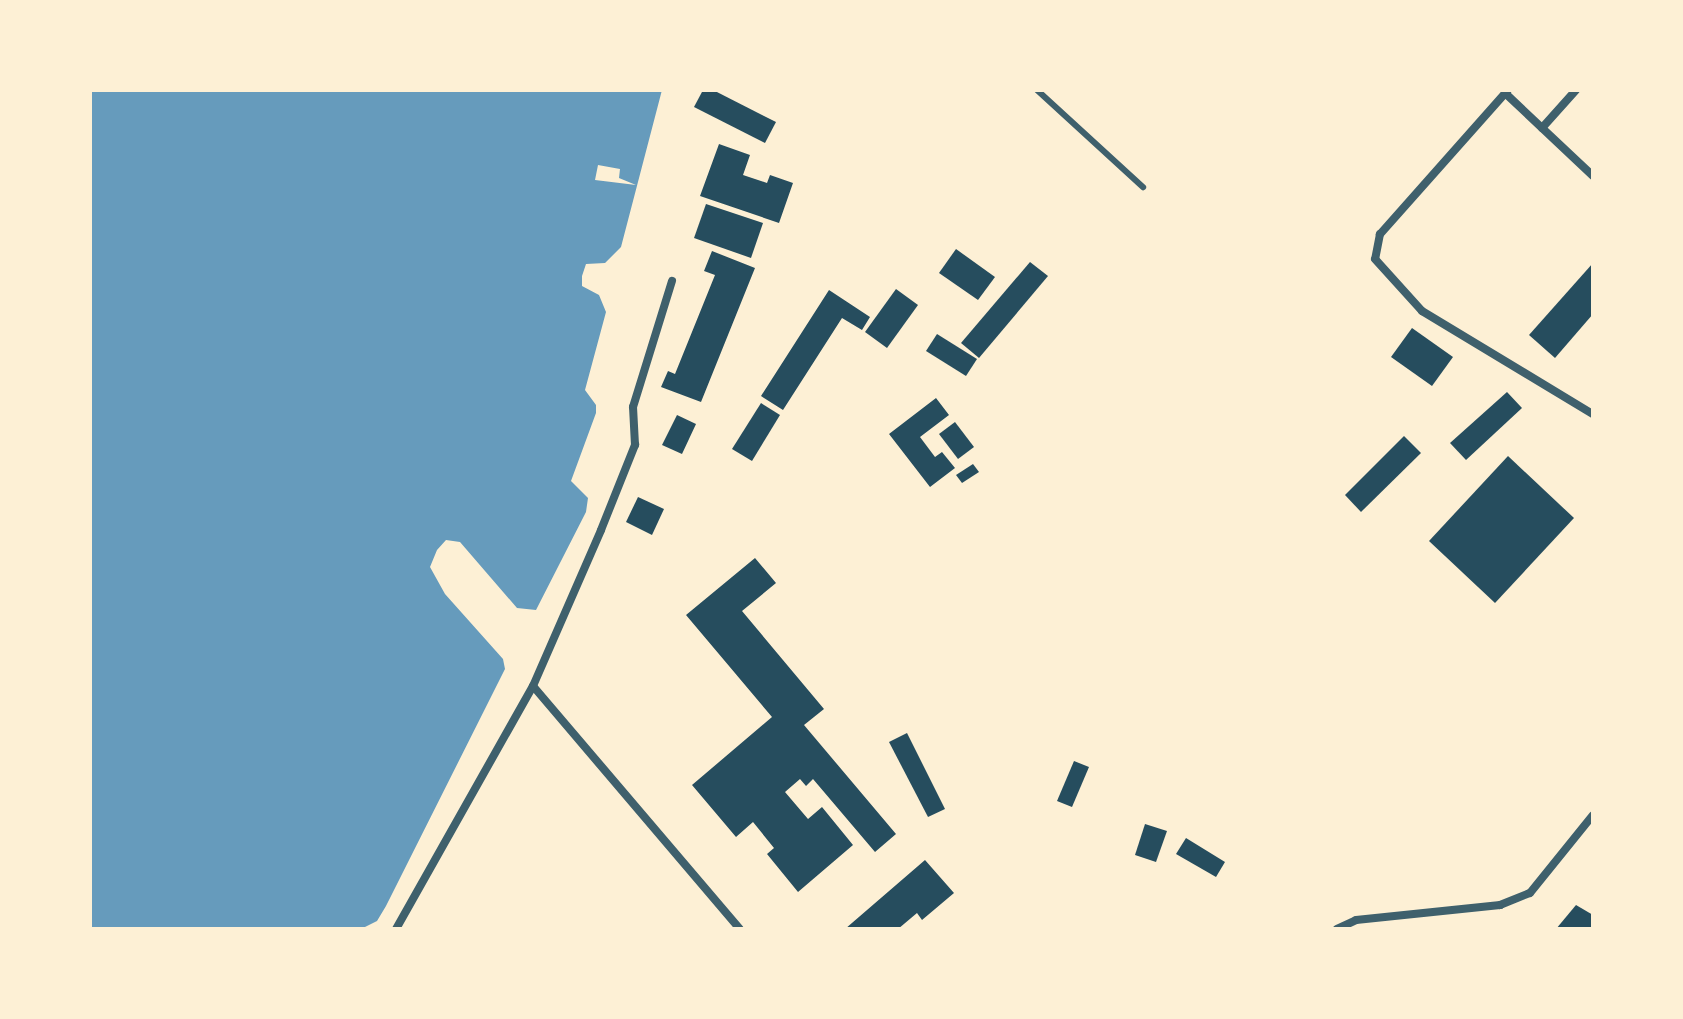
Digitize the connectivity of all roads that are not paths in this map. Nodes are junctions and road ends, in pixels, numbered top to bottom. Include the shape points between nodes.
1 (1037, 90) edge
2 (1576, 90) edge
3 (1507, 92) edge
4 (1542, 128) junction
5 (1593, 176) edge
6 (1143, 187) dead end
7 (672, 281) dead end
8 (1593, 414) edge
9 (533, 686) junction
10 (1593, 815) edge
11 (396, 929) edge
12 (740, 929) edge
13 (1337, 929) edge

1 - 6 lane
2 - 4 street
3 - 4 street
3 - 8 street via 1380,234 1375,259 1422,311
4 - 5 street
7 - 9 street via 633,407 635,445
9 - 11 street
9 - 12 street
10 - 13 street via 1530,893 1500,905 1356,920

